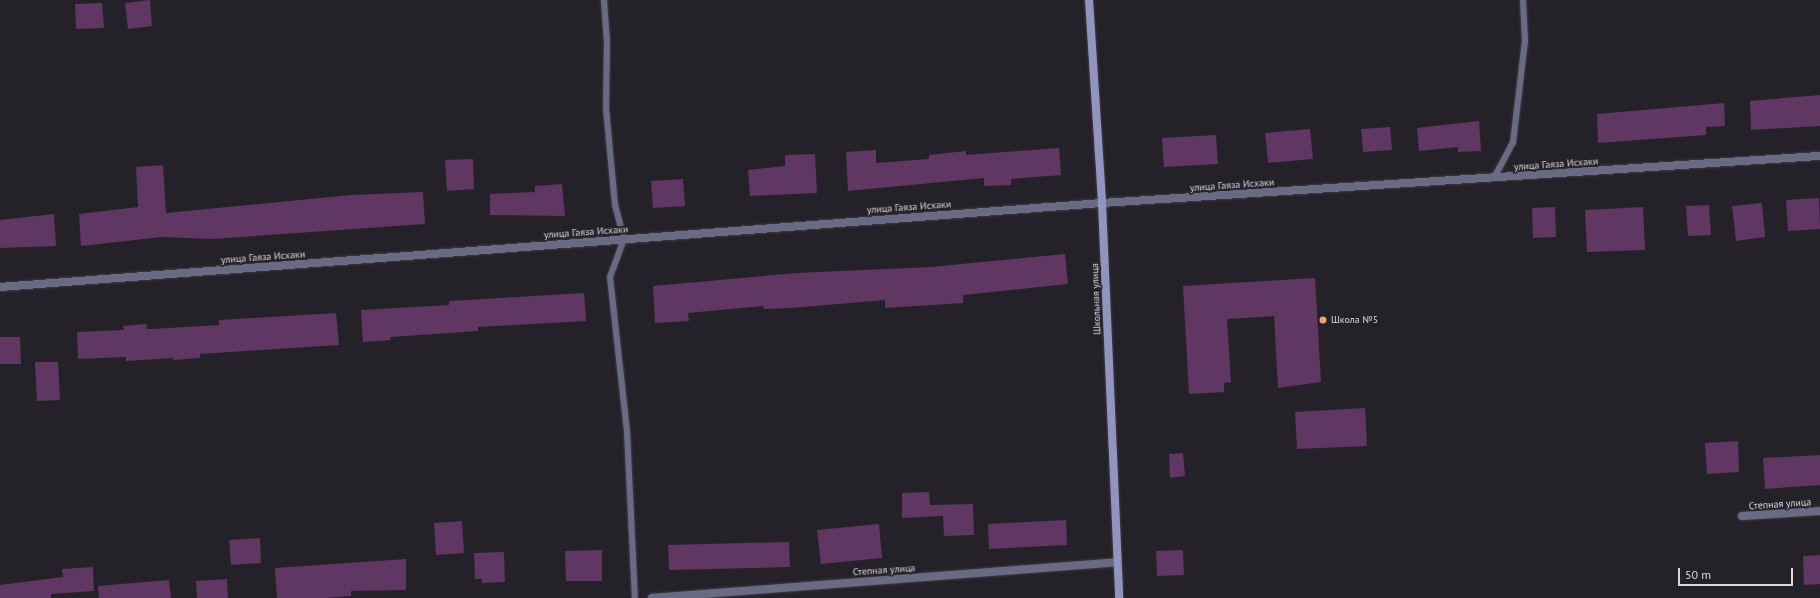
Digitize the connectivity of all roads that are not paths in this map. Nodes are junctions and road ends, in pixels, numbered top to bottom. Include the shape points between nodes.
1 (604, 0) edge
2 (1089, 0) edge
3 (1523, 0) edge
4 (1820, 156) edge
5 (1494, 178) junction
6 (1102, 203) junction
7 (624, 239) junction
8 (0, 287) edge
9 (1820, 512) edge
10 (1742, 516) dead end
11 (1117, 562) junction
12 (635, 598) edge
13 (652, 598) edge
14 (1119, 598) edge

1 - 7 lane via 607,39 606,108 615,205
2 - 6 street, Школьная улица
3 - 5 lane via 1525,40 1514,143
4 - 5 street, улица Гаяза Исхаки
5 - 6 street, улица Гаяза Исхаки
6 - 7 street, улица Гаяза Исхаки
6 - 11 street, Школьная улица
7 - 8 street, улица Гаяза Исхаки
7 - 12 lane via 610,277 627,431
9 - 10 street, Степная улица
11 - 13 street, Степная улица
11 - 14 street, Школьная улица

